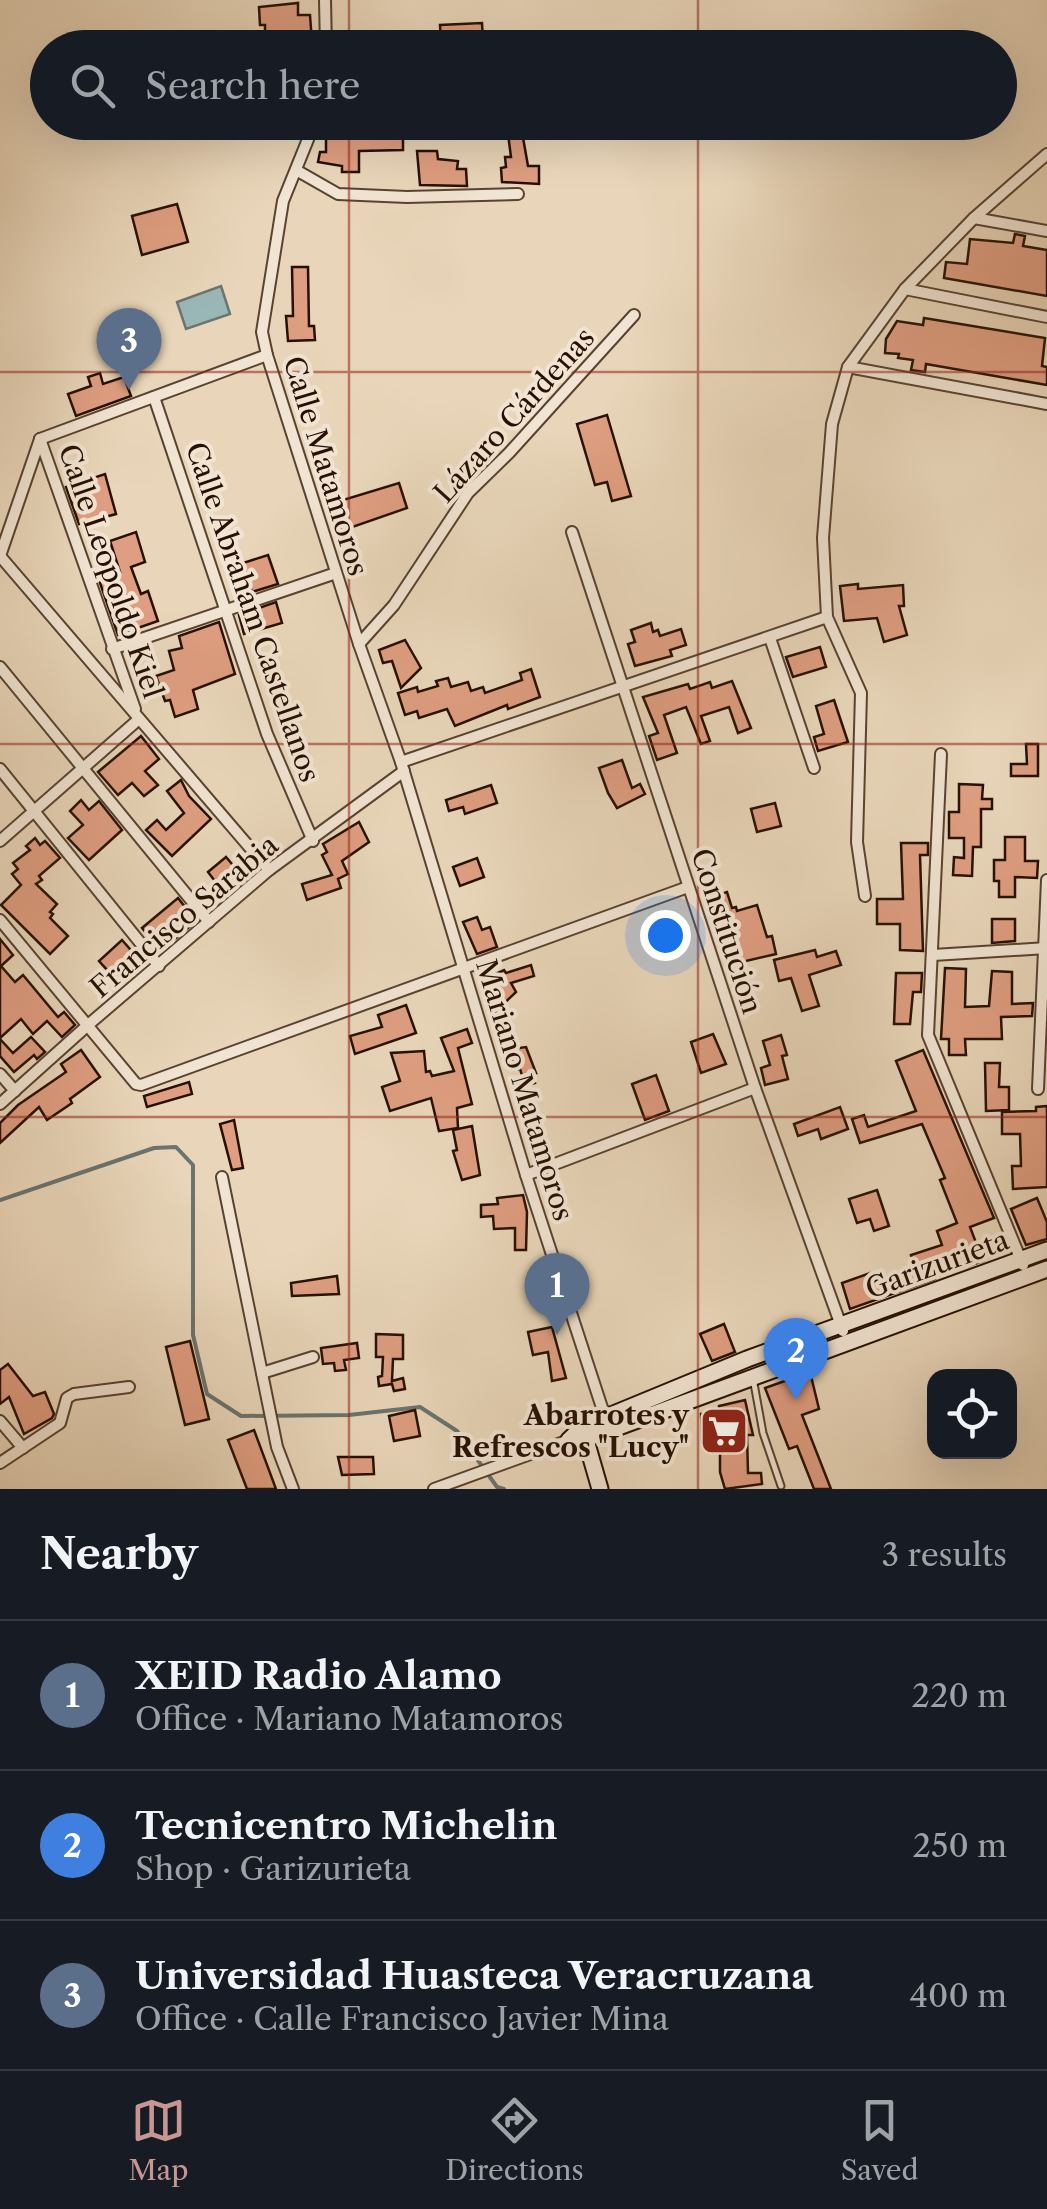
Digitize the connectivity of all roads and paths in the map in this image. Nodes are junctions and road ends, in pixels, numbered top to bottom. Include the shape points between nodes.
1 (325, 0) edge
2 (326, 30) edge
3 (308, 140) edge
4 (1047, 154) edge
5 (296, 170) junction
6 (518, 194) dead end
7 (974, 218) junction
8 (1047, 232) edge
9 (905, 288) junction
10 (634, 315) dead end
11 (1047, 317) edge
12 (267, 356) junction
13 (848, 367) junction
14 (154, 397) junction
15 (1047, 404) edge
16 (40, 438) junction
17 (572, 532) dead end
18 (0, 556) edge
19 (336, 573) junction
20 (227, 608) junction
21 (827, 617) junction
22 (770, 638) junction
23 (359, 644) junction
24 (112, 649) junction
25 (0, 667) edge
26 (623, 687) junction
27 (139, 719) junction
28 (941, 754) dead end
29 (84, 766) junction
30 (402, 767) junction
31 (814, 768) dead end
32 (0, 769) edge
33 (34, 810) junction
34 (313, 841) junction
35 (0, 842) edge
36 (270, 870) junction
37 (1047, 880) edge
38 (688, 887) junction
39 (865, 896) dead end
40 (0, 920) edge
41 (208, 922) junction
42 (1046, 948) edge
43 (932, 955) junction
44 (159, 966) junction
45 (464, 969) junction
46 (88, 1025) junction
47 (0, 1074) edge
48 (755, 1088) junction
49 (1038, 1089) dead end
50 (15, 1092) junction
51 (0, 1104) edge
52 (526, 1175) junction
53 (222, 1178) dead end
54 (1047, 1250) edge
55 (1024, 1267) junction
56 (1047, 1268) edge
57 (844, 1334) junction
58 (314, 1357) dead end
59 (747, 1359) junction
60 (262, 1373) junction
61 (753, 1376) junction
62 (130, 1387) dead end
63 (0, 1421) edge
64 (608, 1424) junction
65 (579, 1436) junction
66 (22, 1448) junction
67 (0, 1463) edge
68 (781, 1486) dead end
69 (293, 1489) edge
70 (434, 1489) edge
71 (600, 1489) edge

1 - 2 street
3 - 5 street, Calle Matamoros
4 - 7 street
5 - 6 street via 338,194
5 - 12 street, Calle Matamoros via 283,201 262,332
7 - 8 street
7 - 9 street
9 - 11 street
9 - 13 street
10 - 23 street, Lázaro Cárdenas via 468,493 394,605
12 - 14 street
12 - 19 street, Calle Matamoros
13 - 15 street
13 - 21 street via 832,424 823,538
14 - 16 street
14 - 20 street, Calle Abraham Castellanos
16 - 18 street
16 - 24 street, Calle Leopoldo Kiel
17 - 26 street, Constitución
18 - 27 street
19 - 20 street
19 - 23 street, Calle Matamoros
20 - 24 street
20 - 34 street, Calle Abraham Castellanos via 267,734
21 - 22 street, Francisco Sarabia
21 - 39 street via 861,693 856,842
22 - 26 street, Francisco Sarabia
22 - 31 street
23 - 30 street, Calle Matamoros
24 - 27 street, Calle Leopoldo Kiel
25 - 29 street
26 - 30 street, Francisco Sarabia
26 - 38 street, Constitución
27 - 29 street
27 - 36 street
28 - 43 street
29 - 33 street
29 - 41 street
30 - 34 street, Francisco Sarabia
30 - 45 street, Mariano Matamoros
32 - 33 street
33 - 35 street
33 - 44 street
34 - 36 street, Francisco Sarabia
36 - 41 street, Francisco Sarabia
37 - 42 street
38 - 45 street
38 - 48 street, Constitución
40 - 46 street
41 - 44 street, Francisco Sarabia
42 - 43 street
42 - 49 street
43 - 55 street via 932,1050
44 - 46 street, Francisco Sarabia
45 - 46 street via 141,1085
45 - 52 street, Mariano Matamoros
46 - 50 street, Francisco Sarabia
47 - 50 street
48 - 52 street
48 - 57 street, Constitución
50 - 51 street, Francisco Sarabia
52 - 64 street, Mariano Matamoros
53 - 60 street
54 - 55 main road, Garizurieta
55 - 56 main road, Garizurieta
55 - 57 main road, Garizurieta
57 - 59 main road, Garizurieta
57 - 61 main road, Garizurieta
58 - 60 street
59 - 61 lane
59 - 64 main road, Garizurieta
60 - 69 street
61 - 64 main road, Garizurieta
61 - 68 lane
62 - 66 street via 66,1398 60,1423
63 - 66 street
64 - 65 main road, Garizurieta
65 - 70 street, Garizurieta
65 - 71 main road
66 - 67 street

